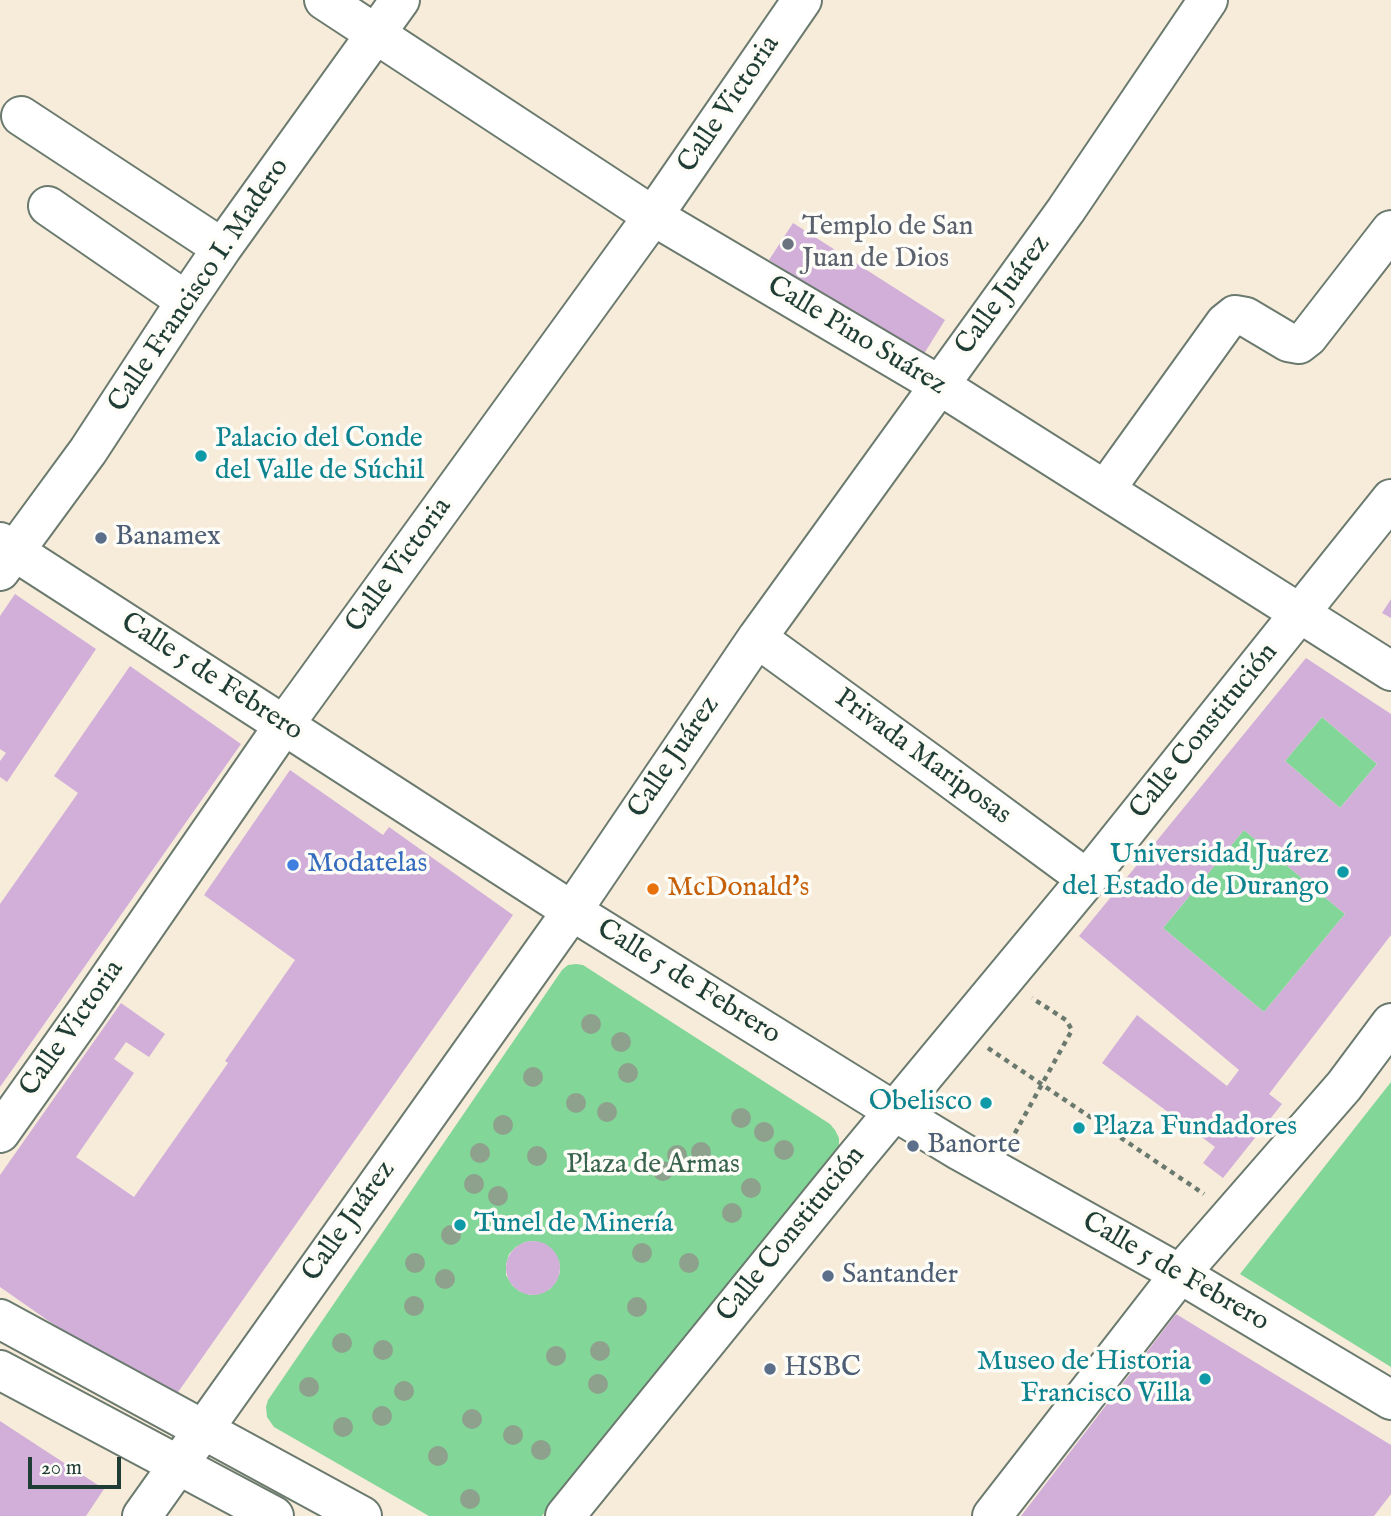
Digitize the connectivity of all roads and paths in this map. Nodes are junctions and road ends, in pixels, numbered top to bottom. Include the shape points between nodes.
1 (324, 0) edge
2 (400, 0) edge
3 (802, 0) edge
4 (1202, 2) edge
5 (377, 34) junction
6 (21, 116) dead end
7 (48, 206) dead end
8 (653, 216) junction
9 (1391, 230) edge
10 (222, 248) junction
11 (186, 301) junction
12 (939, 386) junction
13 (1105, 490) junction
14 (1391, 499) edge
15 (5, 555) edge
16 (1300, 612) junction
17 (757, 638) junction
18 (1391, 671) edge
19 (284, 724) junction
20 (1087, 879) junction
21 (572, 911) junction
22 (1004, 980) junction
23 (1391, 1023) edge
24 (961, 1030) junction
25 (1042, 1085) junction
26 (894, 1111) junction
27 (0, 1133) edge
28 (994, 1170) junction
29 (1234, 1214) junction
30 (1180, 1274) junction
31 (0, 1319) edge
32 (0, 1370) edge
33 (1391, 1400) edge
34 (203, 1430) junction
35 (179, 1466) junction
36 (142, 1516) edge
37 (274, 1516) edge
38 (362, 1516) edge
39 (565, 1516) edge
40 (992, 1516) edge

1 - 5 street, Calle Pino Suárez
2 - 5 street, Calle Francisco I. Madero
3 - 8 street, Calle Victoria
4 - 12 street, Calle Juárez via 1066,210
5 - 8 street, Calle Pino Suárez
5 - 10 street, Calle Francisco I. Madero
6 - 10 street
7 - 11 street
8 - 12 street, Calle Pino Suárez
8 - 19 street, Calle Victoria
9 - 13 street via 1298,344 1247,317 1235,315 1225,323
10 - 11 street, Calle Francisco I. Madero
11 - 15 street, Calle Francisco I. Madero via 88,451
12 - 13 street, Calle Pino Suárez
12 - 17 street, Calle Juárez
13 - 16 street, Calle Pino Suárez
14 - 16 street, Calle Constitución
15 - 19 street, Calle 5 de Febrero
16 - 18 street, Calle Pino Suárez
16 - 20 street, Calle Constitución
17 - 20 street, Privada Mariposas
17 - 21 street, Calle Juárez
19 - 21 street, Calle 5 de Febrero
19 - 27 street, Calle Victoria
20 - 22 street, Calle Constitución
21 - 26 street, Calle 5 de Febrero
21 - 34 street, Calle Juárez
22 - 24 street, Calle Constitución
22 - 25 path via 1066,1020 1072,1030
23 - 29 street via 1344,1086
24 - 25 path
24 - 26 street, Calle Constitución
25 - 28 path
25 - 29 path
26 - 28 street, Calle 5 de Febrero
26 - 39 street, Calle Constitución
28 - 30 street, Calle 5 de Febrero
29 - 30 street
30 - 33 street, Calle 5 de Febrero
30 - 40 street
31 - 34 street
32 - 35 street
34 - 35 street, Calle Juárez
34 - 38 street
35 - 36 street, Calle Juárez
35 - 37 street

